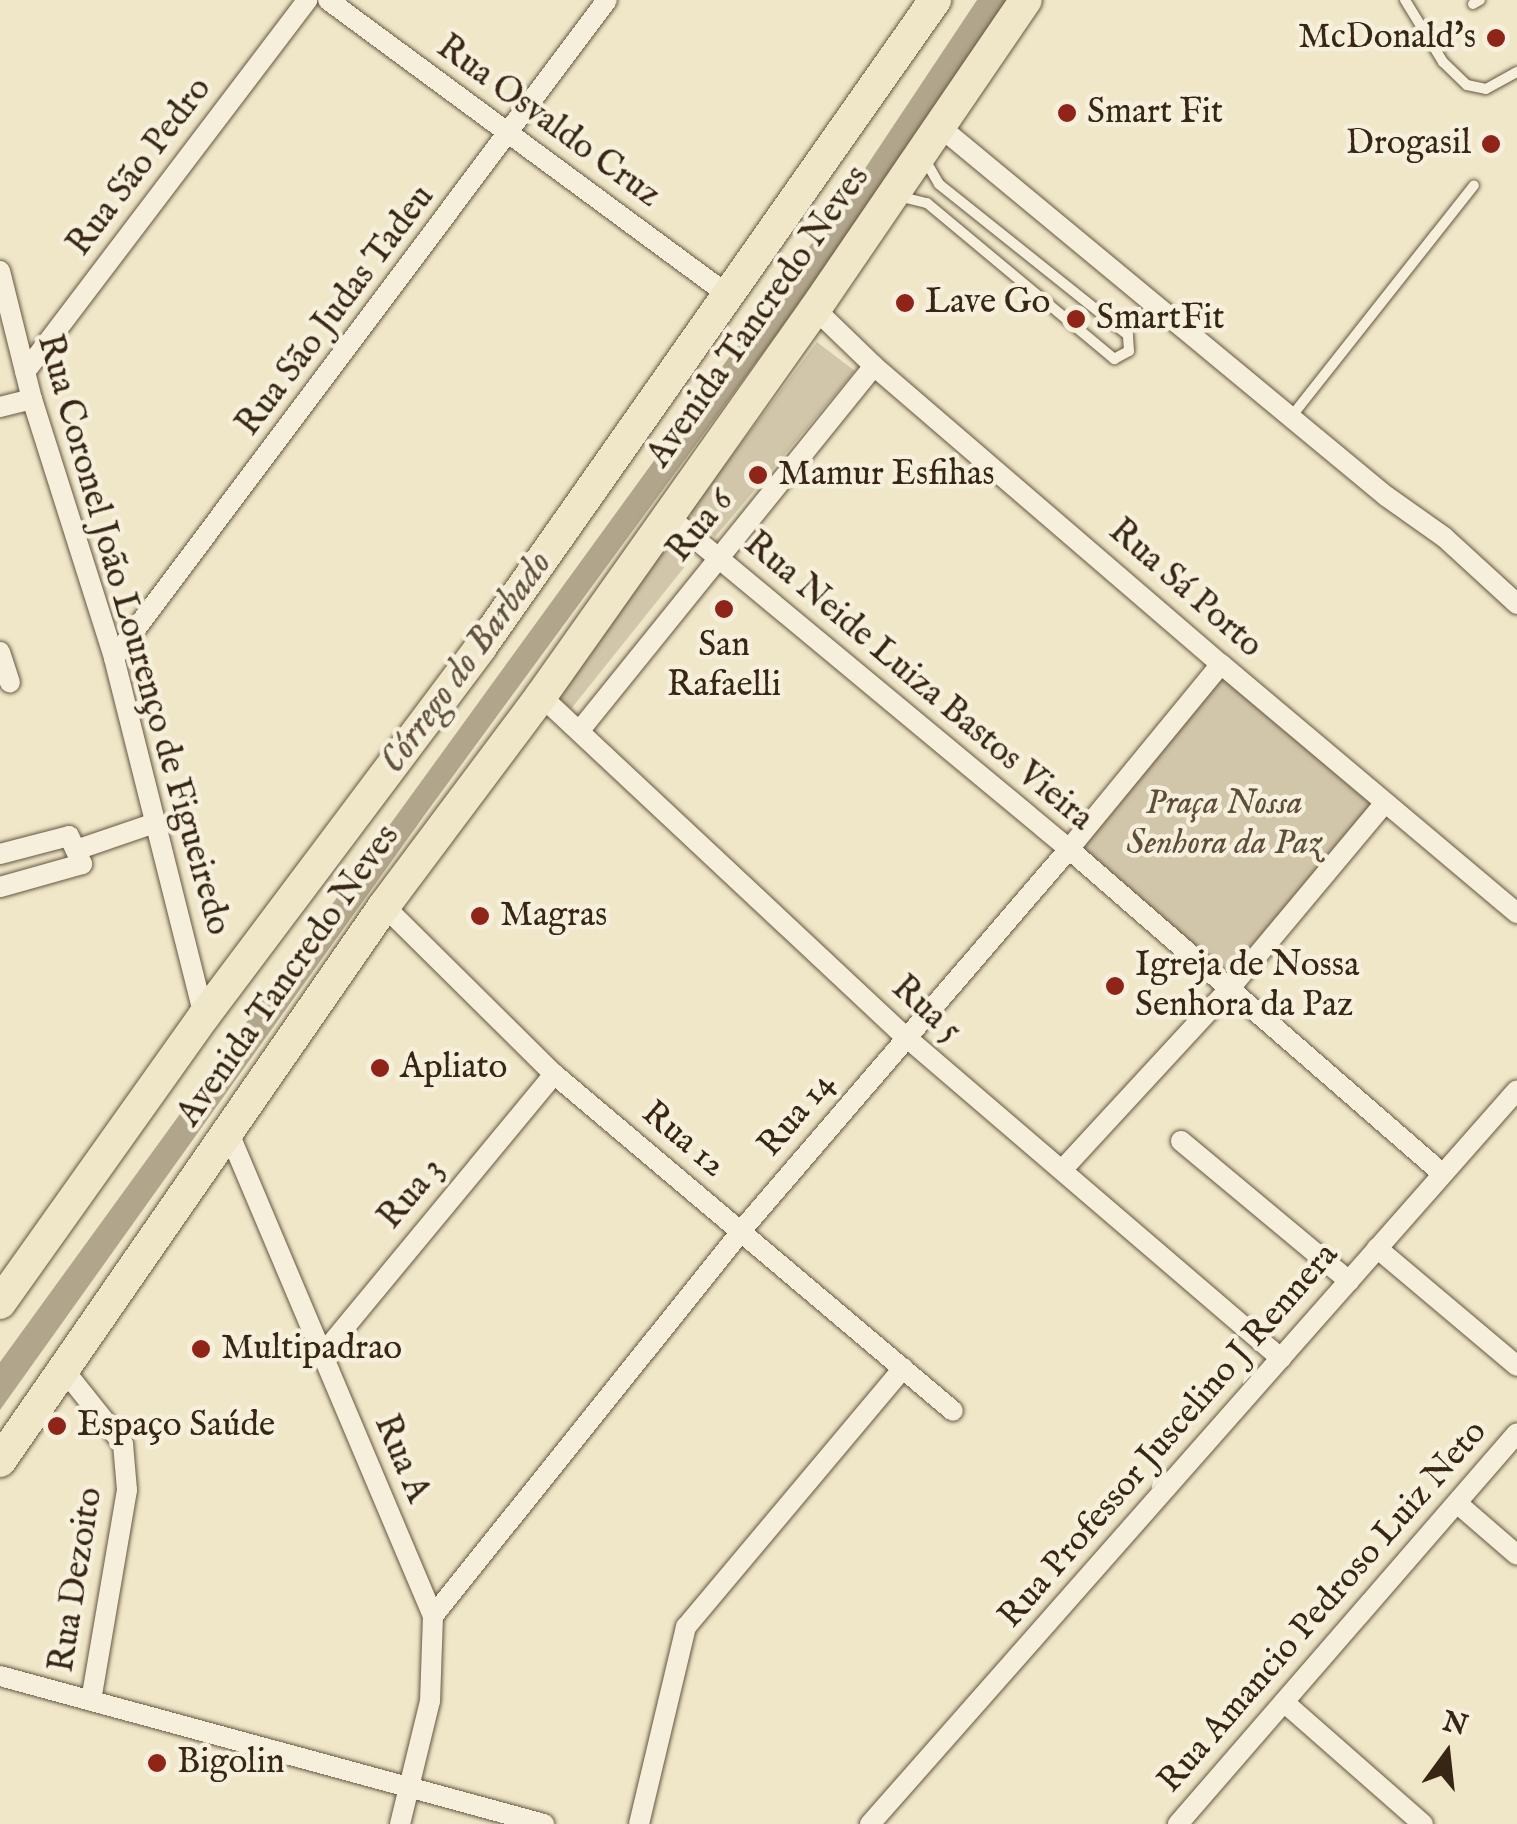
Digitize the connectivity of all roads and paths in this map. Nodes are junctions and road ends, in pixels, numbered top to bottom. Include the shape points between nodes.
1 (307, 0) edge
2 (328, 0) edge
3 (607, 0) edge
4 (935, 0) edge
5 (1026, 0) edge
6 (1405, 0) edge
7 (1517, 72) edge
8 (509, 136) junction
9 (930, 139) junction
10 (1474, 186) dead end
11 (892, 195) junction
12 (0, 271) edge
13 (730, 296) junction
14 (816, 309) junction
15 (874, 366) junction
16 (25, 372) junction
17 (32, 399) junction
18 (0, 406) edge
19 (1292, 417) junction
20 (668, 517) junction
21 (717, 558) junction
22 (1517, 604) edge
23 (0, 652) edge
24 (114, 658) junction
25 (1221, 664) junction
26 (10, 682) dead end
27 (540, 696) junction
28 (581, 729) junction
29 (1385, 803) junction
30 (155, 822) junction
31 (76, 850) junction
32 (1069, 850) junction
33 (0, 854) edge
34 (0, 887) edge
35 (384, 906) junction
36 (1517, 913) edge
37 (1232, 987) junction
38 (204, 1016) junction
39 (906, 1037) junction
40 (554, 1074) junction
41 (1517, 1090) edge
42 (228, 1131) junction
43 (1181, 1141) dead end
44 (1062, 1170) junction
45 (1443, 1174) junction
46 (742, 1231) junction
47 (1378, 1248) junction
48 (1349, 1281) junction
49 (0, 1303) edge
50 (321, 1356) junction
51 (1281, 1358) junction
52 (1517, 1366) edge
53 (903, 1368) junction
54 (64, 1370) junction
55 (953, 1411) dead end
56 (1517, 1433) edge
57 (4, 1449) edge
58 (1457, 1503) junction
59 (1517, 1555) edge
60 (433, 1616) junction
61 (0, 1676) edge
62 (91, 1701) junction
63 (1284, 1702) junction
64 (409, 1789) junction
65 (400, 1824) edge
66 (544, 1824) edge
67 (639, 1824) edge
68 (870, 1824) edge
69 (1178, 1824) edge
70 (1424, 1824) edge

1 - 16 street, Rua São Pedro
2 - 8 street, Rua Osvaldo Cruz
3 - 8 street, Rua São Judas Tadeu
4 - 13 main road, Avenida Tancredo Neves
5 - 9 main road, Avenida Tancredo Neves
6 - 7 lane via 1443,62 1466,85 1486,89
8 - 13 street, Rua Osvaldo Cruz
8 - 24 street, Rua São Judas Tadeu
9 - 11 main road, Avenida Tancredo Neves
9 - 11 lane via 938,184 1128,335 1129,350 1114,359 926,204
9 - 19 street
10 - 19 lane
11 - 14 main road, Avenida Tancredo Neves
12 - 16 street, Rua Coronel João Lourenço de Figueiredo
13 - 38 main road, Avenida Tancredo Neves via 480,648
14 - 15 street, Rua Sá Porto
14 - 20 main road, Avenida Tancredo Neves
15 - 21 street, Rua 6
15 - 25 street, Rua Sá Porto
16 - 17 street, Rua Coronel João Lourenço de Figueiredo
17 - 18 street
17 - 24 street, Rua Coronel João Lourenço de Figueiredo
19 - 22 street via 1444,536
20 - 21 street, Rua Neide Luiza Bastos Vieira
20 - 27 main road, Avenida Tancredo Neves
21 - 28 street, Rua 6
21 - 32 street, Rua Neide Luiza Bastos Vieira
23 - 26 street
24 - 30 street, Rua Coronel João Lourenço de Figueiredo
25 - 29 street, Rua Sá Porto
25 - 32 street, Rua 14
27 - 28 street, Rua 5
27 - 35 main road, Avenida Tancredo Neves
28 - 39 street, Rua 5
29 - 36 street, Rua Sá Porto
29 - 37 street
30 - 31 street
30 - 38 street, Rua Coronel João Lourenço de Figueiredo
31 - 33 street via 68,836
31 - 34 street via 82,864
32 - 37 street, Rua Neide Luiza Bastos Vieira
32 - 39 street, Rua 14
35 - 40 street, Rua 12
35 - 42 main road, Avenida Tancredo Neves
37 - 44 street
37 - 45 street, Rua Neide Luiza Bastos Vieira
38 - 49 main road, Avenida Tancredo Neves
39 - 44 street, Rua 5
39 - 46 street, Rua 14
40 - 46 street, Rua 12
40 - 50 street, Rua 3
41 - 45 street, Rua Professor Juscelino J Rennera
42 - 50 street, Rua A
42 - 54 main road, Avenida Tancredo Neves
43 - 48 street
44 - 51 street, Rua 5
45 - 47 street, Rua Professor Juscelino J Rennera
46 - 53 street, Rua 12
46 - 60 street, Rua 14
47 - 48 street, Rua Professor Juscelino J Rennera
47 - 52 street
48 - 51 street, Rua Professor Juscelino J Rennera
50 - 60 street, Rua A
51 - 68 street, Rua Professor Juscelino J Rennera
53 - 55 street, Rua 12
53 - 67 street via 686,1627
54 - 57 main road, Avenida Tancredo Neves
54 - 62 street, Rua Dezoito via 123,1444 126,1490
56 - 58 street, Rua Amancio Pedroso Luiz Neto
58 - 59 street
58 - 63 street, Rua Amancio Pedroso Luiz Neto
60 - 64 street, Rua A via 430,1701
61 - 62 street
62 - 64 street
63 - 69 street, Rua Amancio Pedroso Luiz Neto
63 - 70 street
64 - 65 street, Rua A
64 - 66 street

